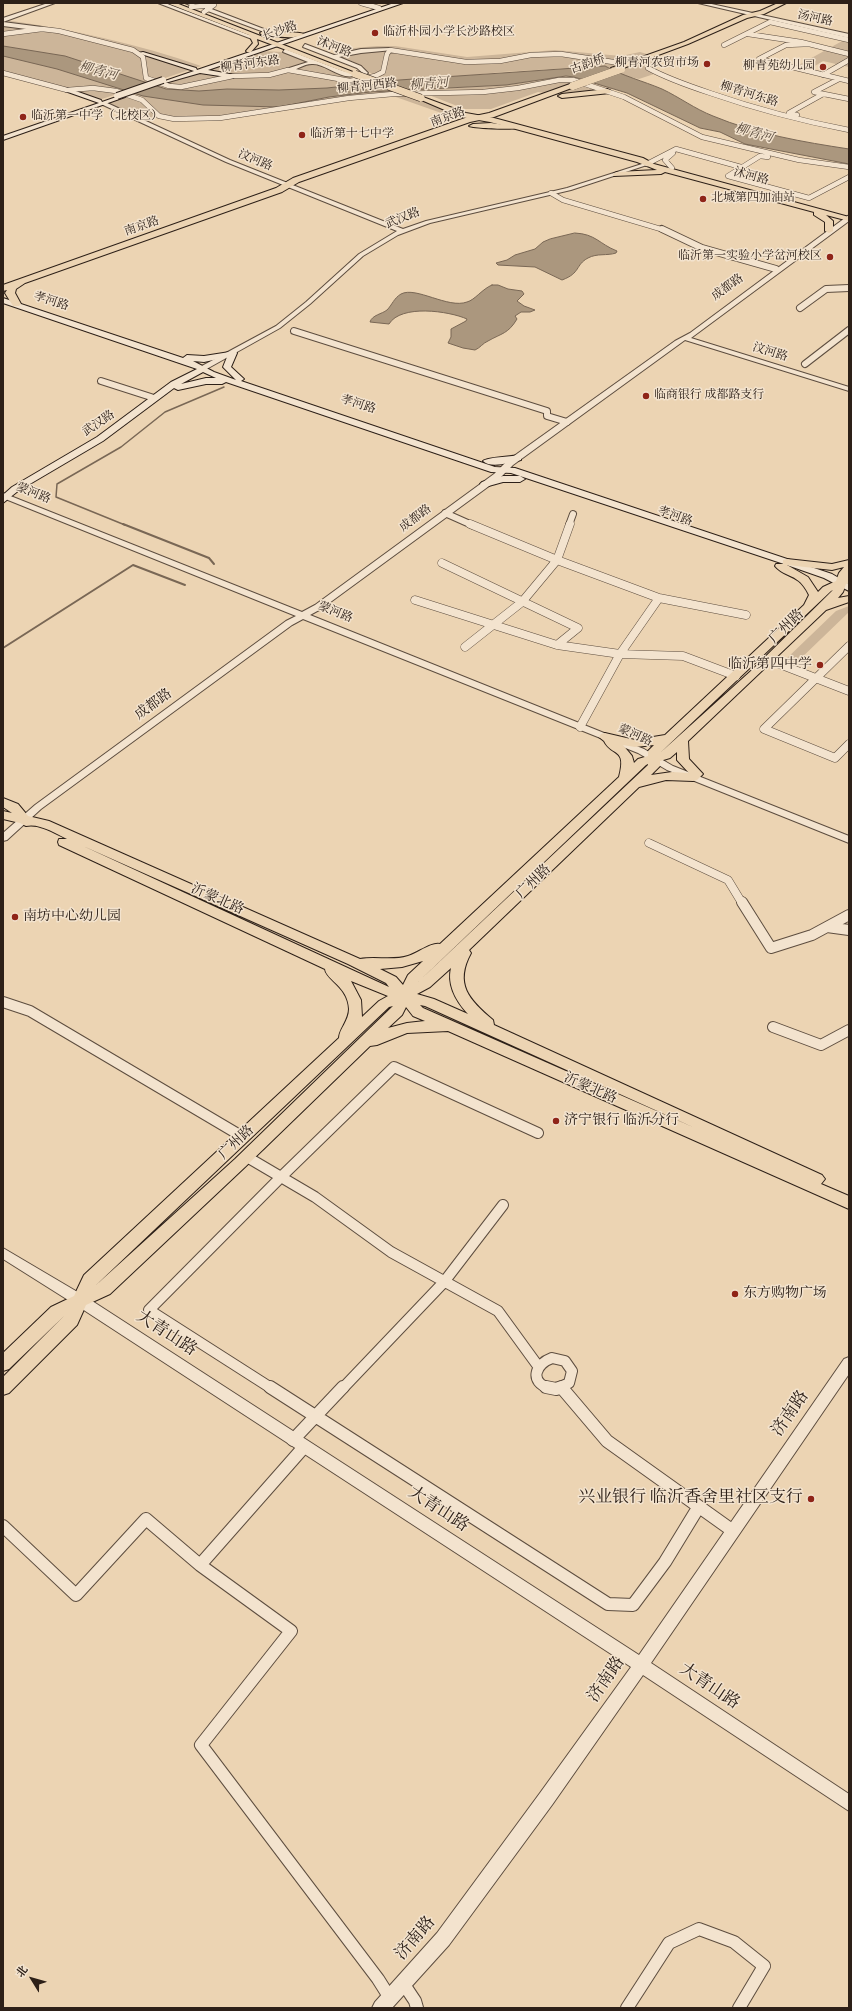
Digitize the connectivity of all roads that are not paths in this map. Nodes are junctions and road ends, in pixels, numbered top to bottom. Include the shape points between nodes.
1 (53, 3) edge
2 (160, 3) edge
3 (170, 3) edge
4 (180, 3) edge
5 (219, 3) edge
6 (361, 3) edge
7 (395, 3) edge
8 (400, 3) edge
9 (700, 3) edge
10 (774, 3) edge
11 (784, 3) edge
12 (214, 4) junction
13 (191, 5) edge
14 (379, 8) junction
15 (205, 10) junction
16 (191, 15) junction
17 (754, 15) junction
18 (209, 18) junction
19 (3, 20) edge
20 (3, 24) edge
21 (42, 29) junction
22 (260, 32) junction
23 (3, 34) edge
24 (274, 34) junction
25 (748, 34) junction
26 (303, 35) junction
27 (252, 36) junction
28 (849, 36) edge
29 (849, 40) edge
30 (279, 42) junction
31 (809, 44) junction
32 (724, 45) dead end
33 (264, 49) junction
34 (306, 49) junction
35 (390, 50) junction
36 (249, 51) junction
37 (284, 51) junction
38 (141, 53) junction
39 (301, 53) junction
40 (849, 54) edge
41 (333, 56) junction
42 (656, 57) junction
43 (849, 60) edge
44 (313, 62) junction
45 (622, 67) junction
46 (648, 68) junction
47 (196, 70) junction
48 (288, 70) junction
49 (3, 73) edge
50 (365, 73) junction
51 (355, 74) junction
52 (823, 75) junction
53 (232, 76) junction
54 (839, 79) junction
55 (849, 81) edge
56 (548, 82) junction
57 (569, 86) junction
58 (67, 90) junction
59 (549, 91) junction
60 (607, 91) junction
61 (824, 94) junction
62 (572, 95) junction
63 (425, 97) junction
64 (849, 99) edge
65 (535, 100) junction
66 (101, 102) junction
67 (514, 107) junction
68 (464, 110) junction
69 (494, 110) junction
70 (454, 111) junction
71 (478, 118) junction
72 (458, 123) junction
73 (514, 128) junction
74 (849, 128) edge
75 (446, 132) junction
76 (3, 134) edge
77 (3, 138) edge
78 (676, 149) junction
79 (614, 156) junction
80 (647, 164) junction
81 (741, 167) junction
82 (849, 167) edge
83 (672, 168) junction
84 (849, 171) edge
85 (617, 174) junction
86 (680, 174) junction
87 (849, 176) edge
88 (288, 186) junction
89 (551, 193) junction
90 (812, 208) junction
91 (844, 209) dead end
92 (849, 218) edge
93 (849, 227) edge
94 (402, 231) junction
95 (830, 231) junction
96 (776, 269) junction
97 (24, 281) junction
98 (3, 284) edge
99 (3, 288) edge
100 (849, 288) edge
101 (7, 304) edge
102 (800, 308) dead end
103 (849, 330) edge
104 (294, 331) dead end
105 (685, 338) junction
106 (233, 353) junction
107 (173, 363) junction
108 (805, 364) dead end
109 (203, 369) junction
110 (101, 381) dead end
111 (238, 381) junction
112 (172, 387) junction
113 (849, 389) edge
114 (154, 398) junction
115 (566, 422) junction
116 (521, 457) junction
117 (480, 462) junction
118 (503, 470) junction
119 (526, 478) junction
120 (485, 483) junction
121 (4, 498) edge
122 (445, 513) junction
123 (573, 514) dead end
124 (557, 560) junction
125 (442, 563) dead end
126 (849, 563) edge
127 (783, 564) junction
128 (849, 568) edge
129 (847, 584) edge
130 (659, 598) junction
131 (849, 599) edge
132 (415, 600) dead end
133 (522, 602) junction
134 (808, 606) junction
135 (820, 610) junction
136 (304, 615) junction
137 (746, 615) dead end
138 (492, 624) junction
139 (557, 645) junction
140 (849, 646) edge
141 (464, 647) dead end
142 (620, 654) junction
143 (769, 660) junction
144 (736, 676) junction
145 (816, 678) junction
146 (849, 691) edge
147 (580, 726) junction
148 (605, 737) junction
149 (668, 737) junction
150 (682, 740) junction
151 (849, 744) edge
152 (655, 759) junction
153 (695, 775) junction
154 (630, 782) junction
155 (3, 802) edge
156 (3, 814) edge
157 (23, 820) junction
158 (3, 833) edge
159 (849, 836) edge
160 (3, 838) edge
161 (849, 840) edge
162 (648, 843) dead end
163 (849, 915) edge
164 (827, 927) junction
165 (849, 930) edge
166 (470, 934) junction
167 (312, 957) junction
168 (353, 961) junction
169 (404, 995) junction
170 (3, 1002) edge
171 (773, 1027) dead end
172 (455, 1029) junction
173 (849, 1030) edge
174 (498, 1034) junction
175 (328, 1058) junction
176 (342, 1064) junction
177 (538, 1134) dead end
178 (243, 1137) junction
179 (247, 1157) junction
180 (281, 1177) junction
181 (849, 1194) edge
182 (849, 1203) edge
183 (503, 1205) dead end
184 (3, 1253) edge
185 (444, 1282) junction
186 (81, 1301) junction
187 (849, 1363) edge
188 (3, 1364) edge
189 (538, 1366) junction
190 (3, 1388) edge
191 (562, 1388) junction
192 (316, 1417) junction
193 (299, 1443) junction
194 (698, 1508) junction
195 (3, 1526) edge
196 (733, 1531) junction
197 (200, 1565) junction
198 (641, 1665) junction
199 (849, 1803) edge
200 (403, 1983) junction
201 (386, 2003) edge
202 (417, 2008) edge
203 (627, 2008) edge
204 (739, 2008) edge

1 - 19 street
2 - 16 street
3 - 18 main road, 沭河路
4 - 13 main road, 沭河路
5 - 12 street
6 - 14 street
7 - 14 main road, 长沙路
8 - 26 main road, 长沙路
9 - 17 street, 汤河路
10 - 17 highway via 756,11
11 - 17 highway
12 - 13 street
12 - 15 street
13 - 15 main road, 沭河路
14 - 26 main road, 长沙路
15 - 22 main road, 沭河路
15 - 24 street
16 - 18 main road
16 - 27 street
17 - 28 street, 汤河路
17 - 42 highway via 692,45
17 - 45 highway via 745,16 686,43
18 - 27 main road, 沭河路
20 - 21 street
21 - 23 street
21 - 38 street via 59,31
22 - 24 main road
22 - 30 main road, 沭河路
24 - 26 main road
25 - 29 street via 770,22
25 - 31 street
25 - 32 street
26 - 30 main road, 长沙路
26 - 34 main road via 302,40
27 - 30 main road, 沭河路
27 - 36 main road via 256,43
30 - 33 main road, 长沙路
30 - 34 main road, 沭河路
30 - 36 main road, 长沙路
30 - 39 main road, 沭河路
31 - 40 street
31 - 52 street via 786,45 759,59
33 - 37 main road
33 - 47 main road, 长沙路
34 - 41 street
34 - 50 main road, 沭河路
35 - 41 street via 361,51
35 - 45 street via 466,62 561,54
35 - 48 street, 柳青河东路 via 383,72 361,79 342,80
36 - 47 main road, 长沙路
37 - 39 main road
37 - 44 street
38 - 47 main road
38 - 53 street, 柳青河东路 via 146,65 146,78 169,86 192,86
39 - 51 main road, 沭河路
41 - 50 street via 359,66
42 - 45 highway
42 - 46 highway
43 - 52 street
44 - 48 street
44 - 51 street via 342,73
45 - 46 highway
45 - 57 highway, 古韵桥, bridge
46 - 74 street, 柳青河东路 via 671,80 758,109 810,122
47 - 53 main road
47 - 66 main road, 长沙路, bridge
48 - 53 street, 柳青河东路 via 269,75
49 - 58 street, 柳青河西路
50 - 63 main road, 沭河路
51 - 63 main road, 沭河路, bridge
52 - 54 street
54 - 55 street
54 - 61 street via 814,92
56 - 58 street, 柳青河西路 via 483,92 393,94 349,98 201,119 159,116 142,100 116,91 93,88
56 - 59 highway
56 - 60 street, 柳青河西路 via 573,80
57 - 59 highway, 南京路
57 - 62 highway via 564,91
57 - 65 highway, 南京路
58 - 66 main road
59 - 69 highway, 南京路
60 - 62 highway
60 - 82 street, 柳青河西路 via 637,103 702,137 792,159
61 - 64 street
61 - 74 street via 789,113
62 - 65 highway
63 - 68 main road, 沭河路
63 - 70 main road, 沭河路
65 - 67 highway, 南京路
66 - 76 main road
66 - 77 main road
66 - 88 street, 汶河路
67 - 71 highway, 南京路
67 - 73 highway via 504,118
68 - 69 highway
68 - 71 main road, 沭河路
69 - 71 highway, 南京路
70 - 71 main road, 沭河路
70 - 72 highway
71 - 72 highway, 南京路
71 - 73 main road, 沭河路
71 - 75 highway, 南京路 via 474,122
72 - 88 highway, 南京路 via 296,180
73 - 75 highway via 480,125
73 - 79 main road, 沭河路
73 - 80 main road, 沭河路
75 - 88 highway, 南京路
78 - 80 street
78 - 81 street
78 - 83 street via 664,160
79 - 80 main road, 沭河路
79 - 85 main road via 625,164
80 - 83 main road, 沭河路
80 - 85 street, 武汉路
80 - 86 main road, 沭河路
81 - 84 street via 760,156
81 - 87 street via 728,176 809,198 828,190
83 - 90 main road, 沭河路
85 - 86 main road
85 - 89 street, 武汉路
86 - 90 main road, 沭河路
88 - 94 street, 汶河路
88 - 97 highway, 南京路
88 - 98 highway, 南京路 via 273,188
89 - 94 street, 武汉路 via 467,212
89 - 96 street via 563,200 658,227 702,248
90 - 91 main road
90 - 92 main road, 沭河路
90 - 95 main road via 829,221
92 - 95 street, 成都路
93 - 95 main road
94 - 106 street, 武汉路 via 361,255 278,326
95 - 96 street, 成都路
95 - 105 street, 成都路
96 - 105 street, 成都路 via 688,333
97 - 99 highway, 南京路
97 - 101 highway via 12,288
100 - 102 street via 826,289
101 - 107 main road, 孝河路
103 - 108 street
104 - 115 street via 547,411 547,416
105 - 113 street, 汶河路
105 - 115 street, 成都路
105 - 116 street, 成都路
106 - 107 main road
106 - 109 street, 武汉路
106 - 111 main road via 227,367
107 - 109 main road, 孝河路
107 - 112 main road
109 - 111 main road, 孝河路 via 211,374
109 - 112 main road, 武汉路
110 - 114 street
111 - 112 main road via 206,381
111 - 117 main road, 孝河路
112 - 114 main road, 武汉路
112 - 121 main road, 武汉路 via 106,440
114 - 121 main road, 武汉路 via 100,439
115 - 116 street, 成都路
116 - 117 main road via 505,461
116 - 118 street, 成都路
116 - 119 main road via 521,466
117 - 118 main road, 孝河路 via 494,470
117 - 120 main road via 486,473
118 - 119 main road, 孝河路 via 507,474
118 - 120 street, 成都路
119 - 120 main road
119 - 127 main road, 孝河路
120 - 122 street, 成都路
120 - 136 street, 成都路
121 - 136 street, 蒙河路
122 - 124 street
122 - 136 street, 成都路
123 - 124 street
124 - 130 street
124 - 133 street
125 - 133 street
126 - 127 main road via 832,567
127 - 129 main road, 孝河路 via 823,580
127 - 134 main road via 802,576 811,586 814,595
128 - 129 main road, 广州路 via 844,573
129 - 134 main road, 广州路 via 827,588
129 - 135 main road, 广州路
130 - 137 street
130 - 142 street
131 - 135 main road
132 - 138 street
133 - 138 street
133 - 139 street via 578,628
134 - 144 main road, 广州路
135 - 143 main road, 广州路
136 - 147 street, 蒙河路
136 - 157 street, 成都路 via 289,623
138 - 139 street
138 - 141 street
139 - 142 street
140 - 145 street
142 - 144 street via 684,656
142 - 147 street
143 - 145 street
143 - 150 main road, 广州路
144 - 149 main road, 广州路
145 - 146 street
145 - 151 street via 764,729 835,758
147 - 148 street, 蒙河路
148 - 149 main road via 629,744 643,744
148 - 152 street, 蒙河路
148 - 154 main road via 623,750 628,759
149 - 152 main road, 广州路 via 654,751
150 - 152 main road, 广州路 via 666,755
150 - 153 main road via 683,760
152 - 153 street, 蒙河路
152 - 154 main road, 广州路 via 654,766
153 - 154 main road via 668,775
153 - 159 street, 蒙河路
153 - 161 street, 蒙河路
154 - 166 main road, 广州路
155 - 157 main road, 沂蒙北路 via 14,807
156 - 157 main road, 沂蒙北路
157 - 158 street, 成都路
157 - 160 street, 成都路
157 - 167 main road, 沂蒙北路 via 36,830
157 - 168 main road, 沂蒙北路 via 45,824
162 - 164 street via 728,880 771,948 812,935
163 - 164 street
164 - 165 street
166 - 168 main road via 424,957 405,962 377,964
166 - 169 main road, 广州路 via 425,984
166 - 174 main road via 455,972 458,990 475,1014
167 - 169 main road, 沂蒙北路 via 382,990
167 - 175 main road via 347,985 356,1000 356,1013 350,1030
168 - 169 main road, 沂蒙北路 via 391,980
169 - 172 main road, 沂蒙北路 via 418,1012
169 - 174 main road, 沂蒙北路 via 429,1002
169 - 175 main road, 广州路 via 384,1004
169 - 176 main road, 广州路 via 397,1011
170 - 178 street via 30,1011
171 - 173 street via 821,1044
172 - 176 main road via 434,1025 412,1026 391,1032 373,1041
172 - 182 main road, 沂蒙北路
174 - 181 main road, 沂蒙北路 via 663,1107
175 - 178 main road, 广州路
176 - 179 main road, 广州路
177 - 180 street via 394,1067
178 - 186 main road, 广州路 via 90,1280
179 - 180 street
179 - 186 main road, 广州路 via 104,1289
180 - 185 street via 315,1197 391,1252
180 - 192 street via 149,1310
183 - 185 street
184 - 186 street, 大青山路
185 - 189 street via 498,1311
185 - 192 street
186 - 188 main road, 广州路 via 57,1312
186 - 190 main road, 广州路 via 71,1320
186 - 193 street, 大青山路
187 - 196 street, 济南路
189 - 191 street via 536,1376 542,1385 547,1388
189 - 191 street via 544,1360 552,1358 569,1365 572,1377
191 - 194 street via 607,1441
192 - 193 street
192 - 194 street via 608,1604 632,1605 665,1562
193 - 197 street
193 - 198 street, 大青山路
194 - 196 street
195 - 197 street via 76,1595 146,1519
196 - 198 street, 济南路
197 - 201 street via 290,1631 201,1745 374,1972
198 - 199 street, 大青山路
198 - 200 street, 济南路 via 443,1939
200 - 201 street, 济南路
200 - 202 street
203 - 204 street via 669,1942 699,1929 734,1942 764,1966

